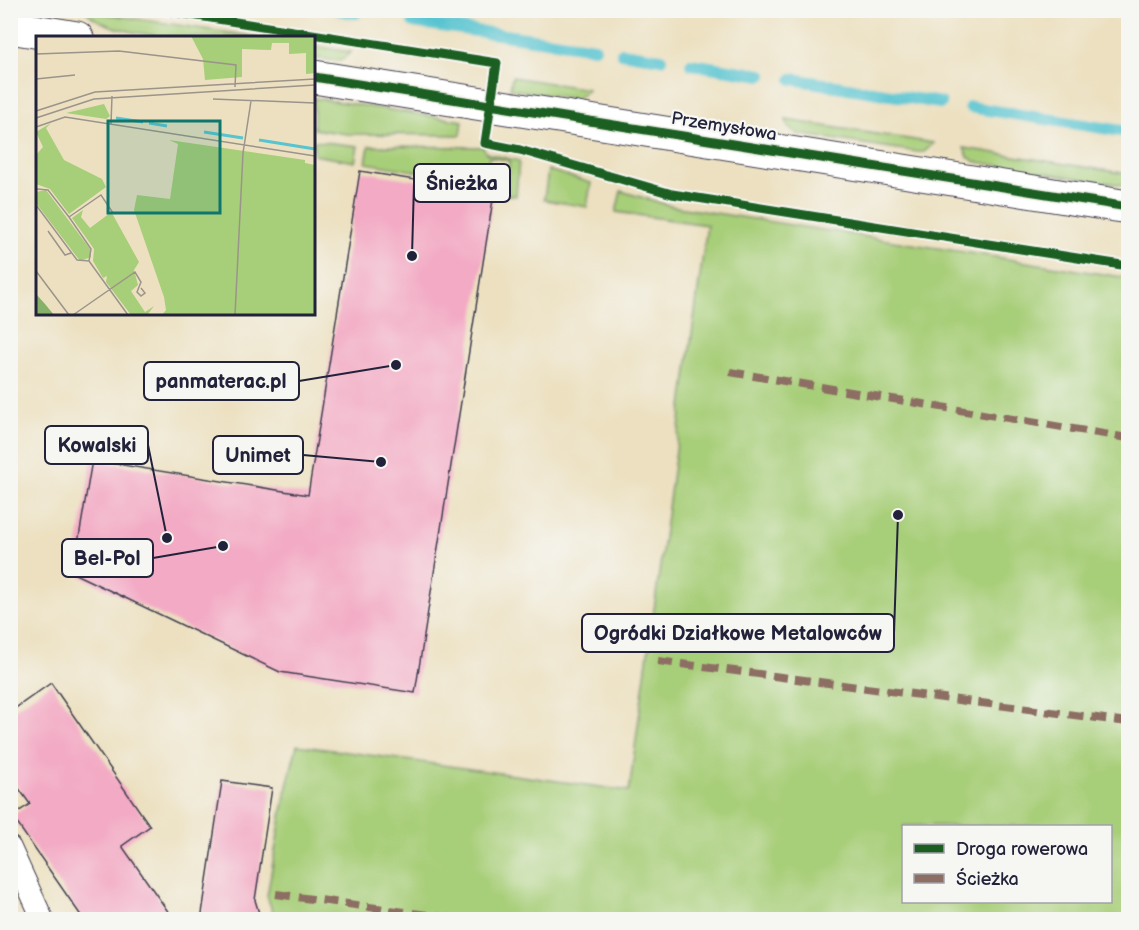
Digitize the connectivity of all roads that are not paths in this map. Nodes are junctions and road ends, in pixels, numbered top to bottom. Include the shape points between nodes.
1 (24, 22) edge
2 (70, 36) edge
3 (315, 77) edge
4 (1128, 207) edge
5 (10, 847) edge
6 (44, 920) edge

1 - 2 street
3 - 4 street, Przemysłowa
5 - 6 lane

